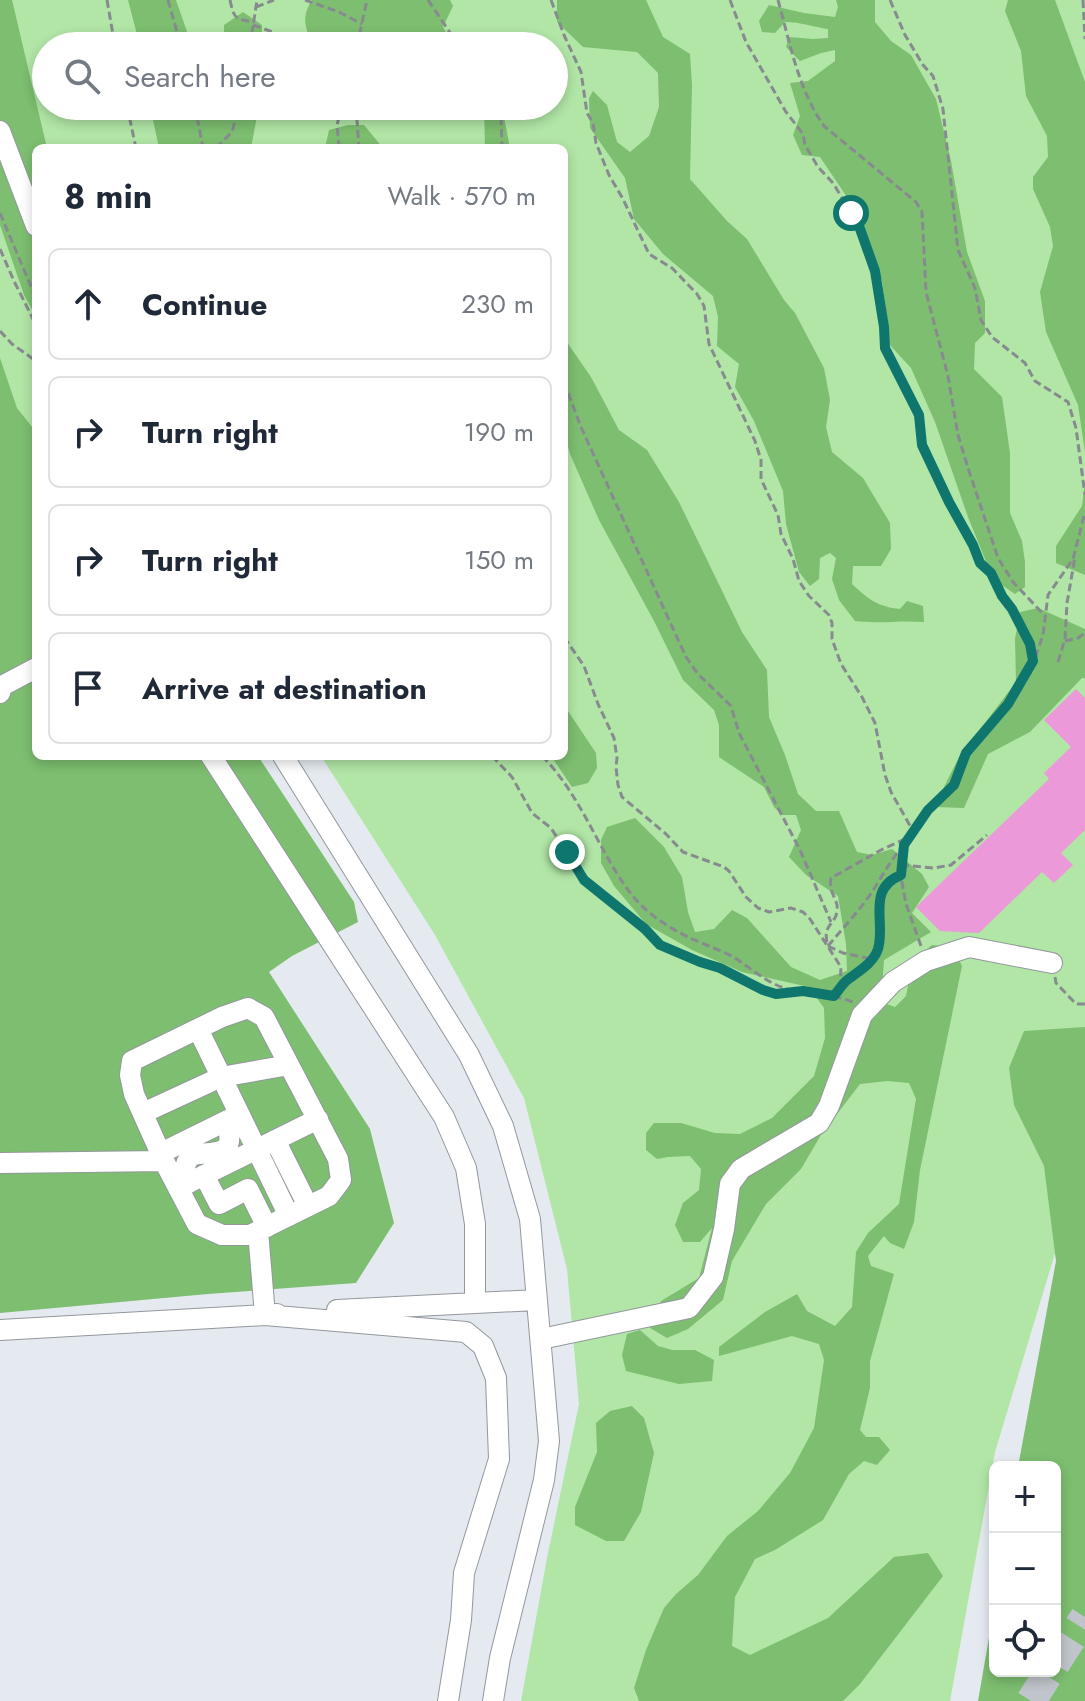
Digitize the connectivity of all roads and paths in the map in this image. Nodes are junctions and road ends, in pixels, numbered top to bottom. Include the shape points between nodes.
1 (107, 0) edge
2 (168, 0) edge
3 (230, 0) edge
4 (257, 0) edge
5 (274, 0) edge
6 (305, 0) edge
7 (367, 0) edge
8 (428, 0) edge
9 (551, 0) edge
10 (730, 0) edge
11 (778, 0) edge
12 (890, 0) edge
13 (1083, 0) edge
14 (256, 7) junction
15 (253, 24) junction
16 (362, 24) junction
17 (113, 32) edge
18 (177, 32) edge
19 (252, 32) edge
20 (274, 32) edge
21 (360, 32) edge
22 (449, 32) edge
23 (563, 32) edge
24 (1085, 39) edge
25 (568, 44) edge
26 (130, 120) edge
27 (198, 120) edge
28 (235, 120) edge
29 (338, 120) edge
30 (357, 120) edge
31 (501, 120) edge
32 (0, 131) edge
33 (135, 144) edge
34 (202, 144) edge
35 (220, 144) edge
36 (339, 144) edge
37 (359, 144) edge
38 (502, 144) edge
39 (0, 213) edge
40 (32, 215) edge
41 (0, 249) edge
42 (32, 289) edge
43 (32, 317) edge
44 (0, 331) edge
45 (32, 358) edge
46 (568, 392) edge
47 (1085, 495) edge
48 (1085, 512) edge
49 (1076, 549) junction
50 (1046, 617) junction
51 (1085, 633) edge
52 (1065, 641) junction
53 (568, 643) edge
54 (1033, 661) junction
55 (1058, 662) dead end
56 (32, 670) edge
57 (0, 693) edge
58 (214, 760) edge
59 (285, 760) edge
60 (496, 760) edge
61 (546, 760) edge
62 (913, 831) junction
63 (987, 835) dead end
64 (909, 838) junction
65 (904, 845) junction
66 (901, 865) junction
67 (901, 875) junction
68 (831, 922) junction
69 (828, 946) junction
70 (872, 959) junction
71 (926, 961) junction
72 (1052, 963) joint
73 (840, 987) junction
74 (803, 991) junction
75 (834, 996) junction
76 (1085, 1004) edge
77 (868, 1009) junction
78 (198, 1029) junction
79 (289, 1065) junction
80 (221, 1077) junction
81 (143, 1113) junction
82 (232, 1118) junction
83 (318, 1119) junction
84 (265, 1144) junction
85 (163, 1157) junction
86 (0, 1163) edge
87 (191, 1182) junction
88 (308, 1206) junction
89 (289, 1216) junction
90 (262, 1229) junction
91 (536, 1300) junction
92 (475, 1302) junction
93 (265, 1315) junction
94 (0, 1330) edge
95 (541, 1339) junction
96 (448, 1701) edge
97 (493, 1701) edge

1 - 17 path
2 - 18 path
3 - 15 path via 233,15
4 - 14 path
5 - 14 path
6 - 16 path
7 - 16 path
8 - 22 path
9 - 23 path
10 - 54 path via 746,42 818,167 859,226 875,271 885,348 919,415 922,445 980,563 991,573 1030,644
11 - 50 path via 797,72 816,115 922,212 926,292 968,468 998,558
12 - 47 path via 905,35 933,76 943,109 958,250 975,288 981,320 992,337 1025,363 1035,381 1068,402
13 - 24 path
14 - 15 path
15 - 19 path
15 - 20 path
16 - 21 path
25 - 62 path via 581,72 596,143 649,254 672,268 704,306 709,344 755,441 761,479 799,581 829,615 841,664 875,723 885,775
26 - 33 path
27 - 34 path
28 - 35 path
29 - 36 path
30 - 37 path
31 - 38 path
32 - 40 street
39 - 42 path
41 - 43 path
44 - 45 path
46 - 68 path via 686,657 731,706 739,733
48 - 49 path
49 - 50 path via 1048,595
49 - 52 path
50 - 54 path
51 - 52 path
52 - 55 path
53 - 69 path via 584,666 614,738 622,797 683,852 729,871 758,908 803,912
54 - 62 path via 1008,704 966,753 954,785
56 - 57 street via 2,686
58 - 92 street via 444,1117 466,1168 475,1224
59 - 91 street via 469,1055 503,1126 530,1219
60 - 74 path via 532,813 551,828 584,880 660,945 763,990
61 - 74 path via 629,891 651,914 765,979
62 - 64 path
63 - 66 path via 951,865
64 - 65 path
64 - 68 path via 831,878 838,908
65 - 66 path
65 - 69 path
66 - 67 path
67 - 70 path via 882,892 878,950
67 - 71 path
68 - 69 path via 825,934
69 - 70 path
69 - 73 path via 841,967
70 - 73 path
71 - 72 street via 969,947
71 - 77 street via 893,982
72 - 76 path via 1056,983 1076,1004
73 - 75 path
74 - 75 path
75 - 77 path
77 - 95 street via 819,1123 741,1169 730,1184 713,1277 689,1308
78 - 79 street via 248,1008 264,1017
78 - 80 street
78 - 81 street via 132,1061 134,1094
79 - 80 street
79 - 83 street
80 - 81 street
80 - 82 street
81 - 85 street
82 - 84 street
82 - 85 street
82 - 87 street via 228,1145 221,1152 192,1155 186,1161 184,1173
83 - 84 street
83 - 88 street via 338,1159 341,1180 329,1196
84 - 87 street
84 - 88 street via 297,1166
84 - 89 street
85 - 86 street
85 - 87 street
87 - 90 street via 219,1204 248,1189
87 - 90 street via 197,1224 222,1235 250,1235
88 - 89 street
89 - 90 street
90 - 93 street
91 - 92 street
91 - 95 street
92 - 93 street
93 - 94 street
93 - 96 street via 466,1332 483,1346 496,1378 499,1459 464,1573
95 - 97 street via 549,1441 544,1480

